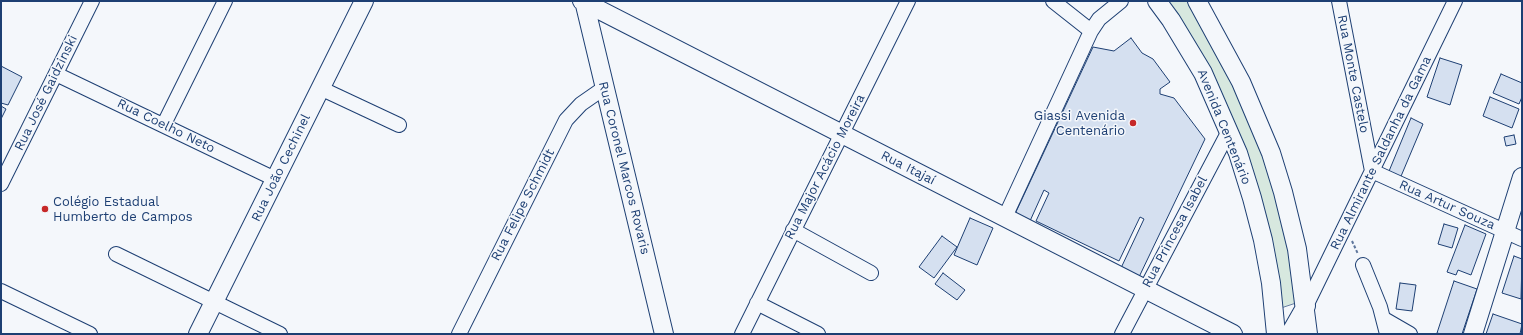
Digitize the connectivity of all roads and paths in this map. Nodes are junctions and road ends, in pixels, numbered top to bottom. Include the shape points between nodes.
1 (92, 1) edge
2 (225, 1) edge
3 (364, 1) edge
4 (583, 1) edge
5 (908, 1) edge
6 (1053, 1) edge
7 (1121, 1) edge
8 (1157, 1) edge
9 (1197, 1) edge
10 (1339, 1) edge
11 (1456, 1) edge
12 (1090, 31) junction
13 (56, 74) junction
14 (320, 88) junction
15 (604, 88) junction
16 (164, 124) junction
17 (398, 125) dead end
18 (1229, 131) junction
19 (842, 134) junction
20 (1372, 171) junction
21 (1522, 177) edge
22 (275, 179) junction
23 (1, 184) edge
24 (1005, 218) junction
25 (1345, 226) junction
26 (794, 230) junction
27 (1505, 231) junction
28 (1522, 239) edge
29 (116, 254) dead end
30 (1363, 266) joint
31 (872, 273) dead end
32 (1144, 289) junction
33 (1, 291) edge
34 (214, 302) junction
35 (757, 303) junction
36 (1306, 306) junction
37 (1384, 319) junction
38 (90, 334) edge
39 (198, 334) edge
40 (280, 334) edge
41 (459, 334) edge
42 (664, 334) edge
43 (742, 334) edge
44 (818, 334) edge
45 (1122, 334) edge
46 (1233, 334) edge
47 (1276, 334) edge
48 (1290, 334) edge
49 (1308, 334) edge
50 (1387, 334) edge
51 (1410, 334) edge
52 (1473, 334) edge

1 - 13 street, Rua José Gaidzinski
2 - 16 street
3 - 14 main road, Rua João Cechinel
4 - 15 main road, Rua Coronel Marcos Rovaris
4 - 19 main road, Rua Itajaí
5 - 19 street, Rua Major Acácio Moreira
6 - 12 street
7 - 12 street via 1099,18
8 - 18 main road, Avenida Centenário via 1203,73
9 - 36 main road via 1241,82 1271,153 1292,224
10 - 20 street, Rua Monte Castelo
11 - 20 street, Rua Almirante Saldanha da Gama
12 - 24 street
13 - 16 street, Rua Coelho Neto
13 - 23 street, Rua José Gaidzinski
14 - 17 street
14 - 22 main road, Rua João Cechinel
15 - 41 street, Rua Felipe Schmidt via 577,108 566,120
15 - 42 main road, Rua Coronel Marcos Rovaris
16 - 22 street, Rua Coelho Neto
18 - 32 street, Rua Princesa Isabel
18 - 47 main road, Avenida Centenário via 1246,177 1263,240 1271,283
19 - 24 main road, Rua Itajaí
19 - 26 street, Rua Major Acácio Moreira
20 - 25 street, Rua Almirante Saldanha da Gama
20 - 27 street, Rua Artur Souza
21 - 27 main road
22 - 34 main road, Rua João Cechinel
24 - 32 main road, Rua Itajaí
25 - 30 path
25 - 36 street, Rua Almirante Saldanha da Gama
26 - 31 street
26 - 35 street, Rua Major Acácio Moreira
27 - 28 street, Rua Artur Souza
27 - 52 main road
29 - 34 street
30 - 37 street
32 - 45 street, Rua Princesa Isabel
32 - 46 main road, Rua Itajaí
33 - 38 street
34 - 39 main road, Rua João Cechinel
34 - 40 street
35 - 43 street, Rua Major Acácio Moreira
35 - 44 street
36 - 48 main road
36 - 49 main road
37 - 50 street
37 - 51 street

